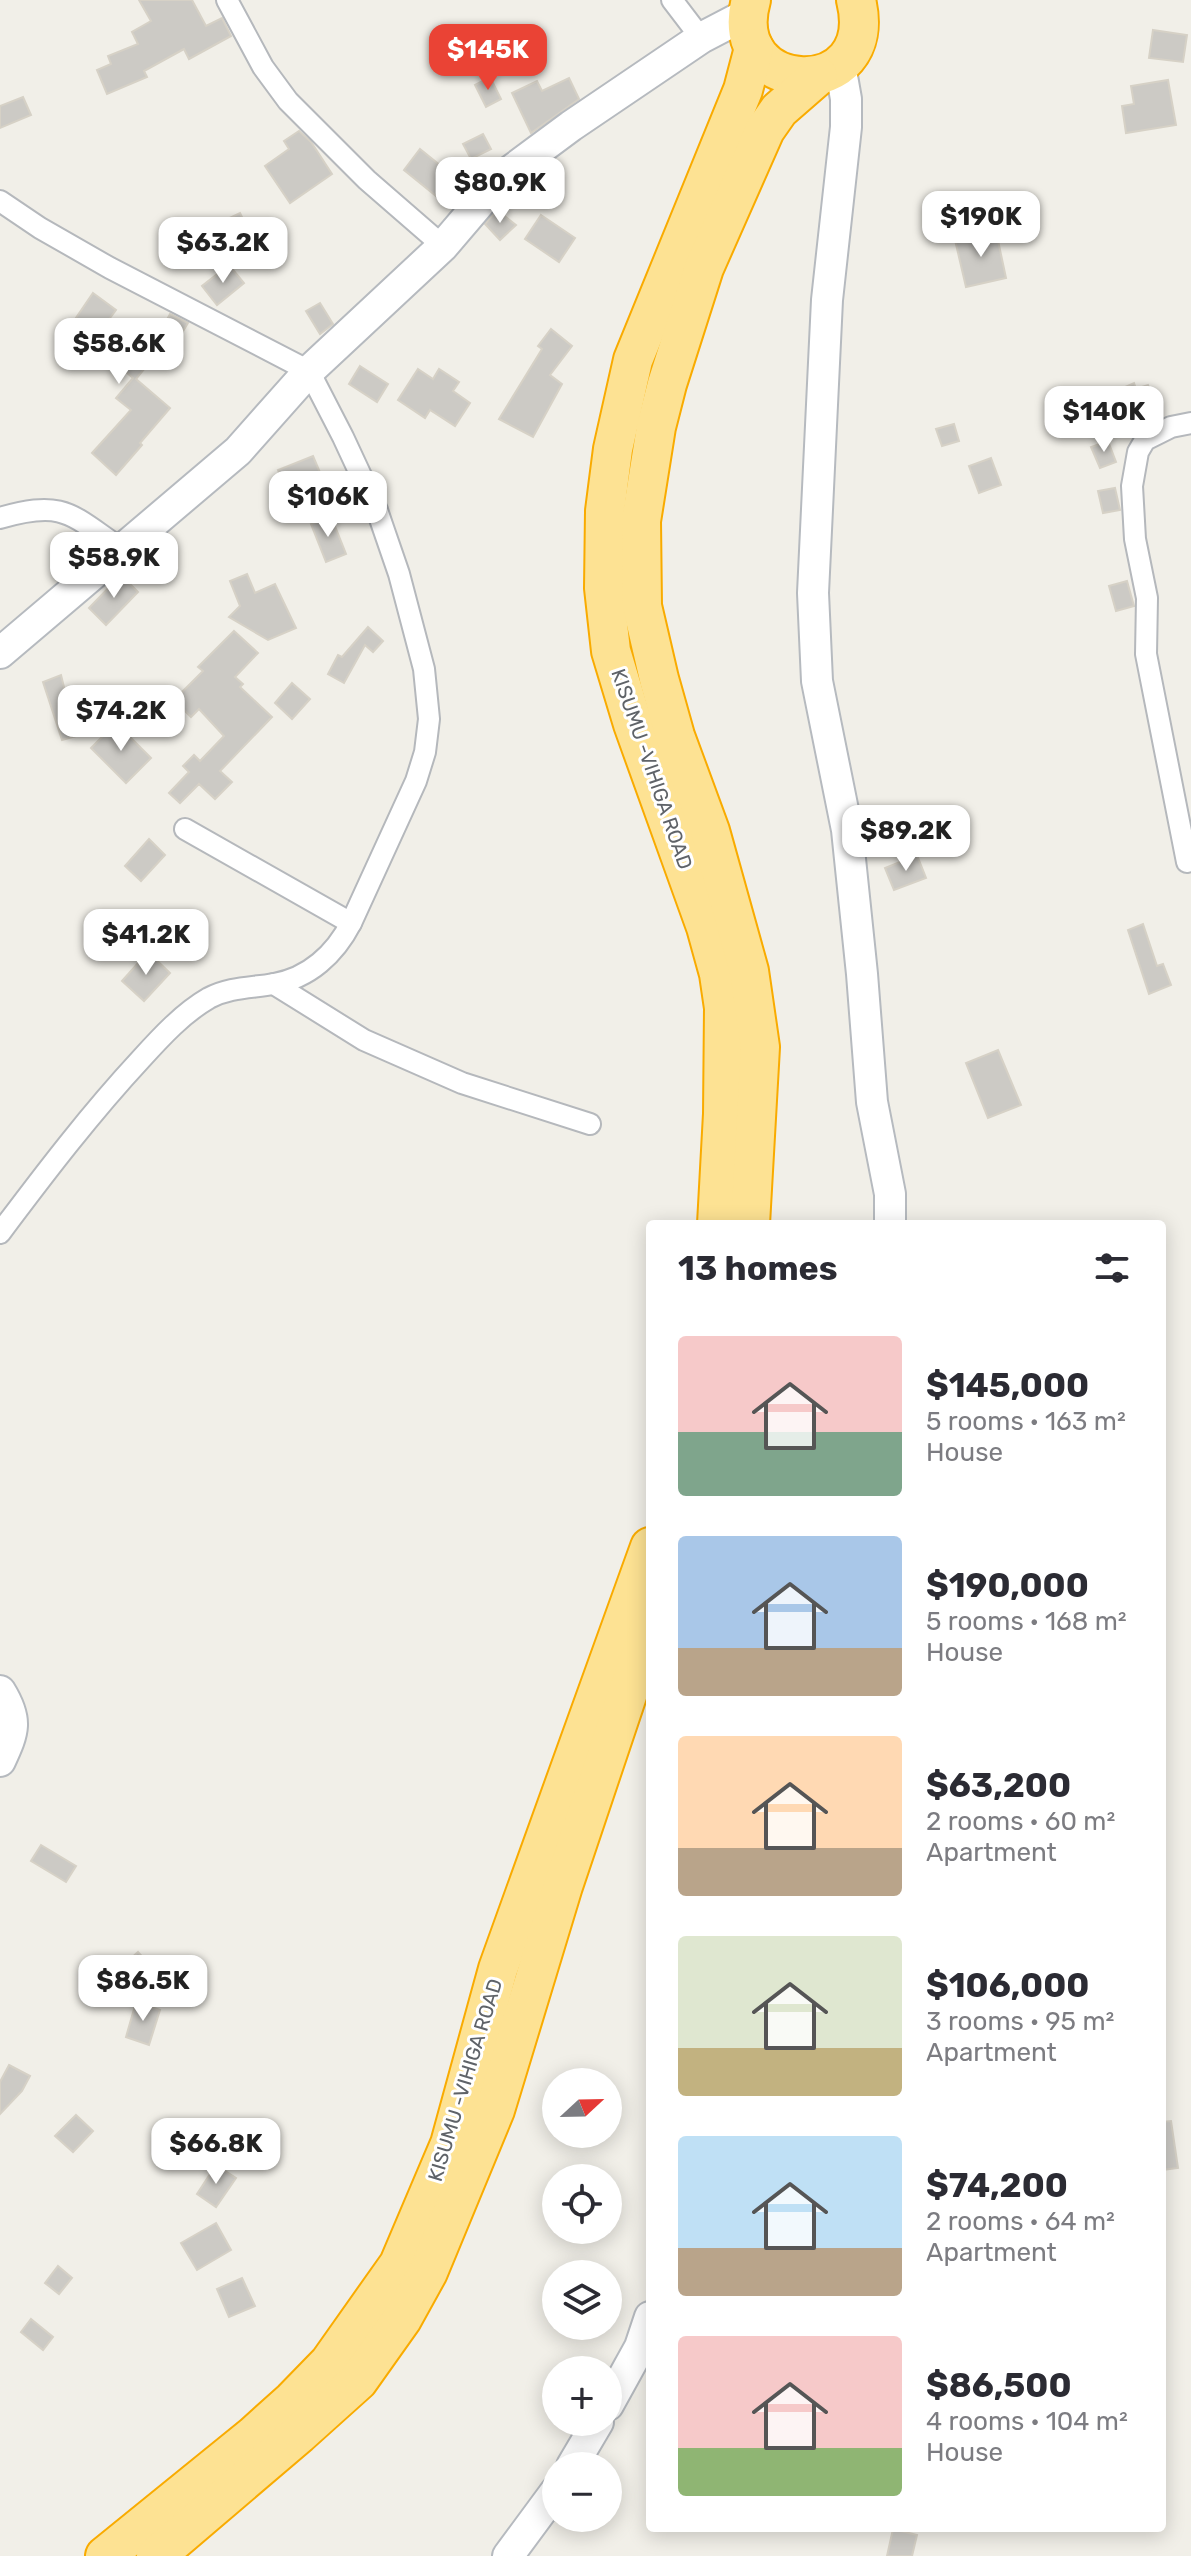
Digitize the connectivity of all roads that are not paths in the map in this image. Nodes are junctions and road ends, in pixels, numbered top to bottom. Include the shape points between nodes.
1 (227, 0) edge
2 (672, 0) edge
3 (856, 0) edge
4 (751, 21) edge
5 (701, 38) junction
6 (829, 70) junction
7 (0, 201) edge
8 (443, 246) junction
9 (309, 371) junction
10 (1191, 423) edge
11 (0, 518) edge
12 (123, 550) junction
13 (0, 653) edge
14 (185, 829) dead end
15 (1187, 862) dead end
16 (351, 923) junction
17 (274, 984) junction
18 (590, 1124) dead end
19 (717, 1220) edge
20 (750, 1220) edge
21 (890, 1220) edge
22 (0, 1233) edge
23 (646, 1558) edge
24 (646, 1639) edge
25 (0, 1691) edge
26 (0, 1761) edge
27 (646, 2329) edge
28 (622, 2380) edge
29 (542, 2510) edge
30 (105, 2556) edge
31 (156, 2556) edge
32 (508, 2556) edge

1 - 8 street via 288,101
2 - 5 street
3 - 6 highway, KISUMU -VIHIGA ROAD via 859,36 850,54
4 - 5 street
4 - 6 highway via 765,62 779,72 798,78
4 - 19 highway, KISUMU -VIHIGA ROAD via 737,105 633,360 605,511 604,588 611,651 719,974 724,1008
5 - 8 street via 501,178
6 - 20 highway, KISUMU -VIHIGA ROAD via 779,110 765,130 704,268 659,413 641,521 642,606 659,679 749,971 760,1047
6 - 21 street via 846,99 846,127 827,300 813,608 817,681 847,830 872,1102
7 - 9 street via 110,268
8 - 9 street
9 - 12 street via 238,451
9 - 16 street via 377,510 424,669 429,719 416,781
10 - 15 street via 1145,440 1132,486 1135,539 1147,598 1146,654
11 - 12 street via 34,508 68,513
12 - 13 street
14 - 16 street
16 - 17 street via 329,957 294,979
17 - 18 street via 364,1040 462,1083
17 - 22 street via 221,992 191,1010 122,1079
23 - 30 highway, KISUMU -VIHIGA ROAD via 498,1969 450,2144 399,2264 329,2363 293,2400
24 - 31 highway, KISUMU -VIHIGA ROAD via 495,2110 428,2272 358,2381
25 - 26 street via 13,1717 13,1734
27 - 28 street
29 - 32 street

